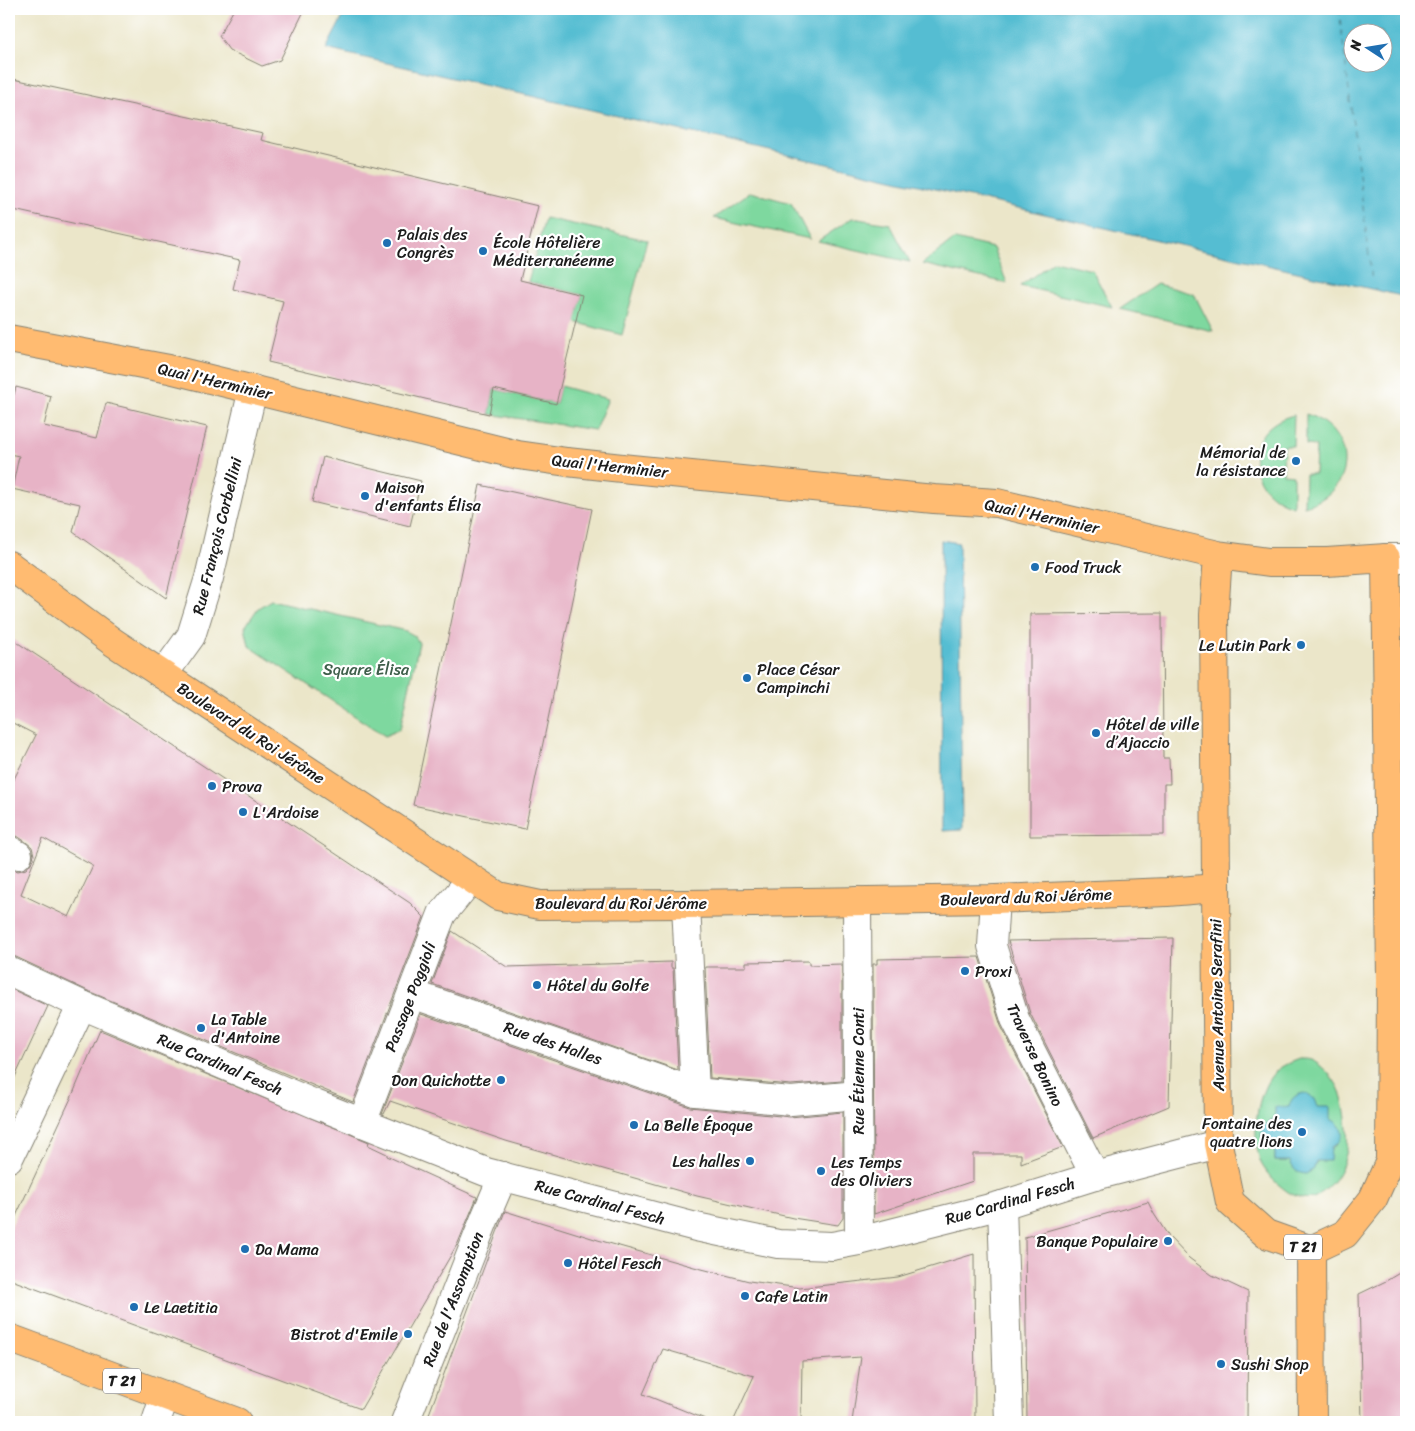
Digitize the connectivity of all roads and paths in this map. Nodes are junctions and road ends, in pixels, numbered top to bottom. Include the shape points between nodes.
1 (9, 339) edge
2 (253, 389) junction
3 (1218, 555) junction
4 (1396, 558) edge
5 (9, 566) edge
6 (163, 675) junction
7 (471, 879) junction
8 (1216, 888) junction
9 (995, 899) junction
10 (858, 901) junction
11 (686, 904) junction
12 (9, 971) edge
13 (1399, 979) edge
14 (412, 994) junction
15 (82, 1005) junction
16 (695, 1092) junction
17 (858, 1095) junction
18 (362, 1123) junction
19 (1218, 1144) junction
20 (9, 1158) edge
21 (1398, 1162) edge
22 (503, 1176) junction
23 (1095, 1176) junction
24 (1002, 1205) junction
25 (859, 1241) junction
26 (1311, 1250) junction
27 (9, 1338) edge
28 (165, 1396) junction
29 (156, 1422) edge
30 (237, 1422) edge
31 (405, 1422) edge
32 (1009, 1422) edge
33 (1312, 1422) edge

1 - 2 main road, Quai l'Herminier via 169,369
2 - 3 main road, Quai l'Herminier via 518,455 639,470 997,503
2 - 6 street, Rue François Corbellini via 210,578 191,636
3 - 4 main road, Quai l'Herminier via 1269,562
3 - 8 main road, Avenue Antoine Serafini / T 21 via 1214,615
4 - 13 main road, T 21
5 - 6 main road, Boulevard du Roi Jérôme
6 - 7 main road, Boulevard du Roi Jérôme
7 - 11 main road, Boulevard du Roi Jérôme via 498,896 540,905
7 - 14 street, Passage Poggioli via 442,914
8 - 9 main road, Boulevard du Roi Jérôme
8 - 19 main road, Avenue Antoine Serafini / T 21
9 - 10 main road, Boulevard du Roi Jérôme
9 - 23 street, Traverse Bonino via 992,946 1015,1020
10 - 11 main road, Boulevard du Roi Jérôme
10 - 17 street, Rue Étienne Conti
11 - 16 street
12 - 15 street, Rue Cardinal Fesch
13 - 21 main road, T 21
14 - 16 street, Rue des Halles
14 - 18 street, Passage Poggioli
15 - 18 street, Rue Cardinal Fesch
15 - 20 street
16 - 17 street, Rue des Halles via 791,1100
17 - 25 street, Rue Étienne Conti
18 - 22 street, Rue Cardinal Fesch
19 - 23 street, Rue Cardinal Fesch
19 - 26 main road, Avenue Antoine Serafini / T 21 via 1230,1202 1266,1234
21 - 26 main road, T 21 via 1346,1234
22 - 25 street, Rue Cardinal Fesch via 696,1227 778,1244 832,1246
22 - 31 street, Rue de l'Assomption
23 - 24 street, Rue Cardinal Fesch
24 - 25 street, Rue Cardinal Fesch
24 - 32 street
26 - 33 main road, T 21
27 - 28 main road, T 21
28 - 29 street
28 - 30 main road, T 21

